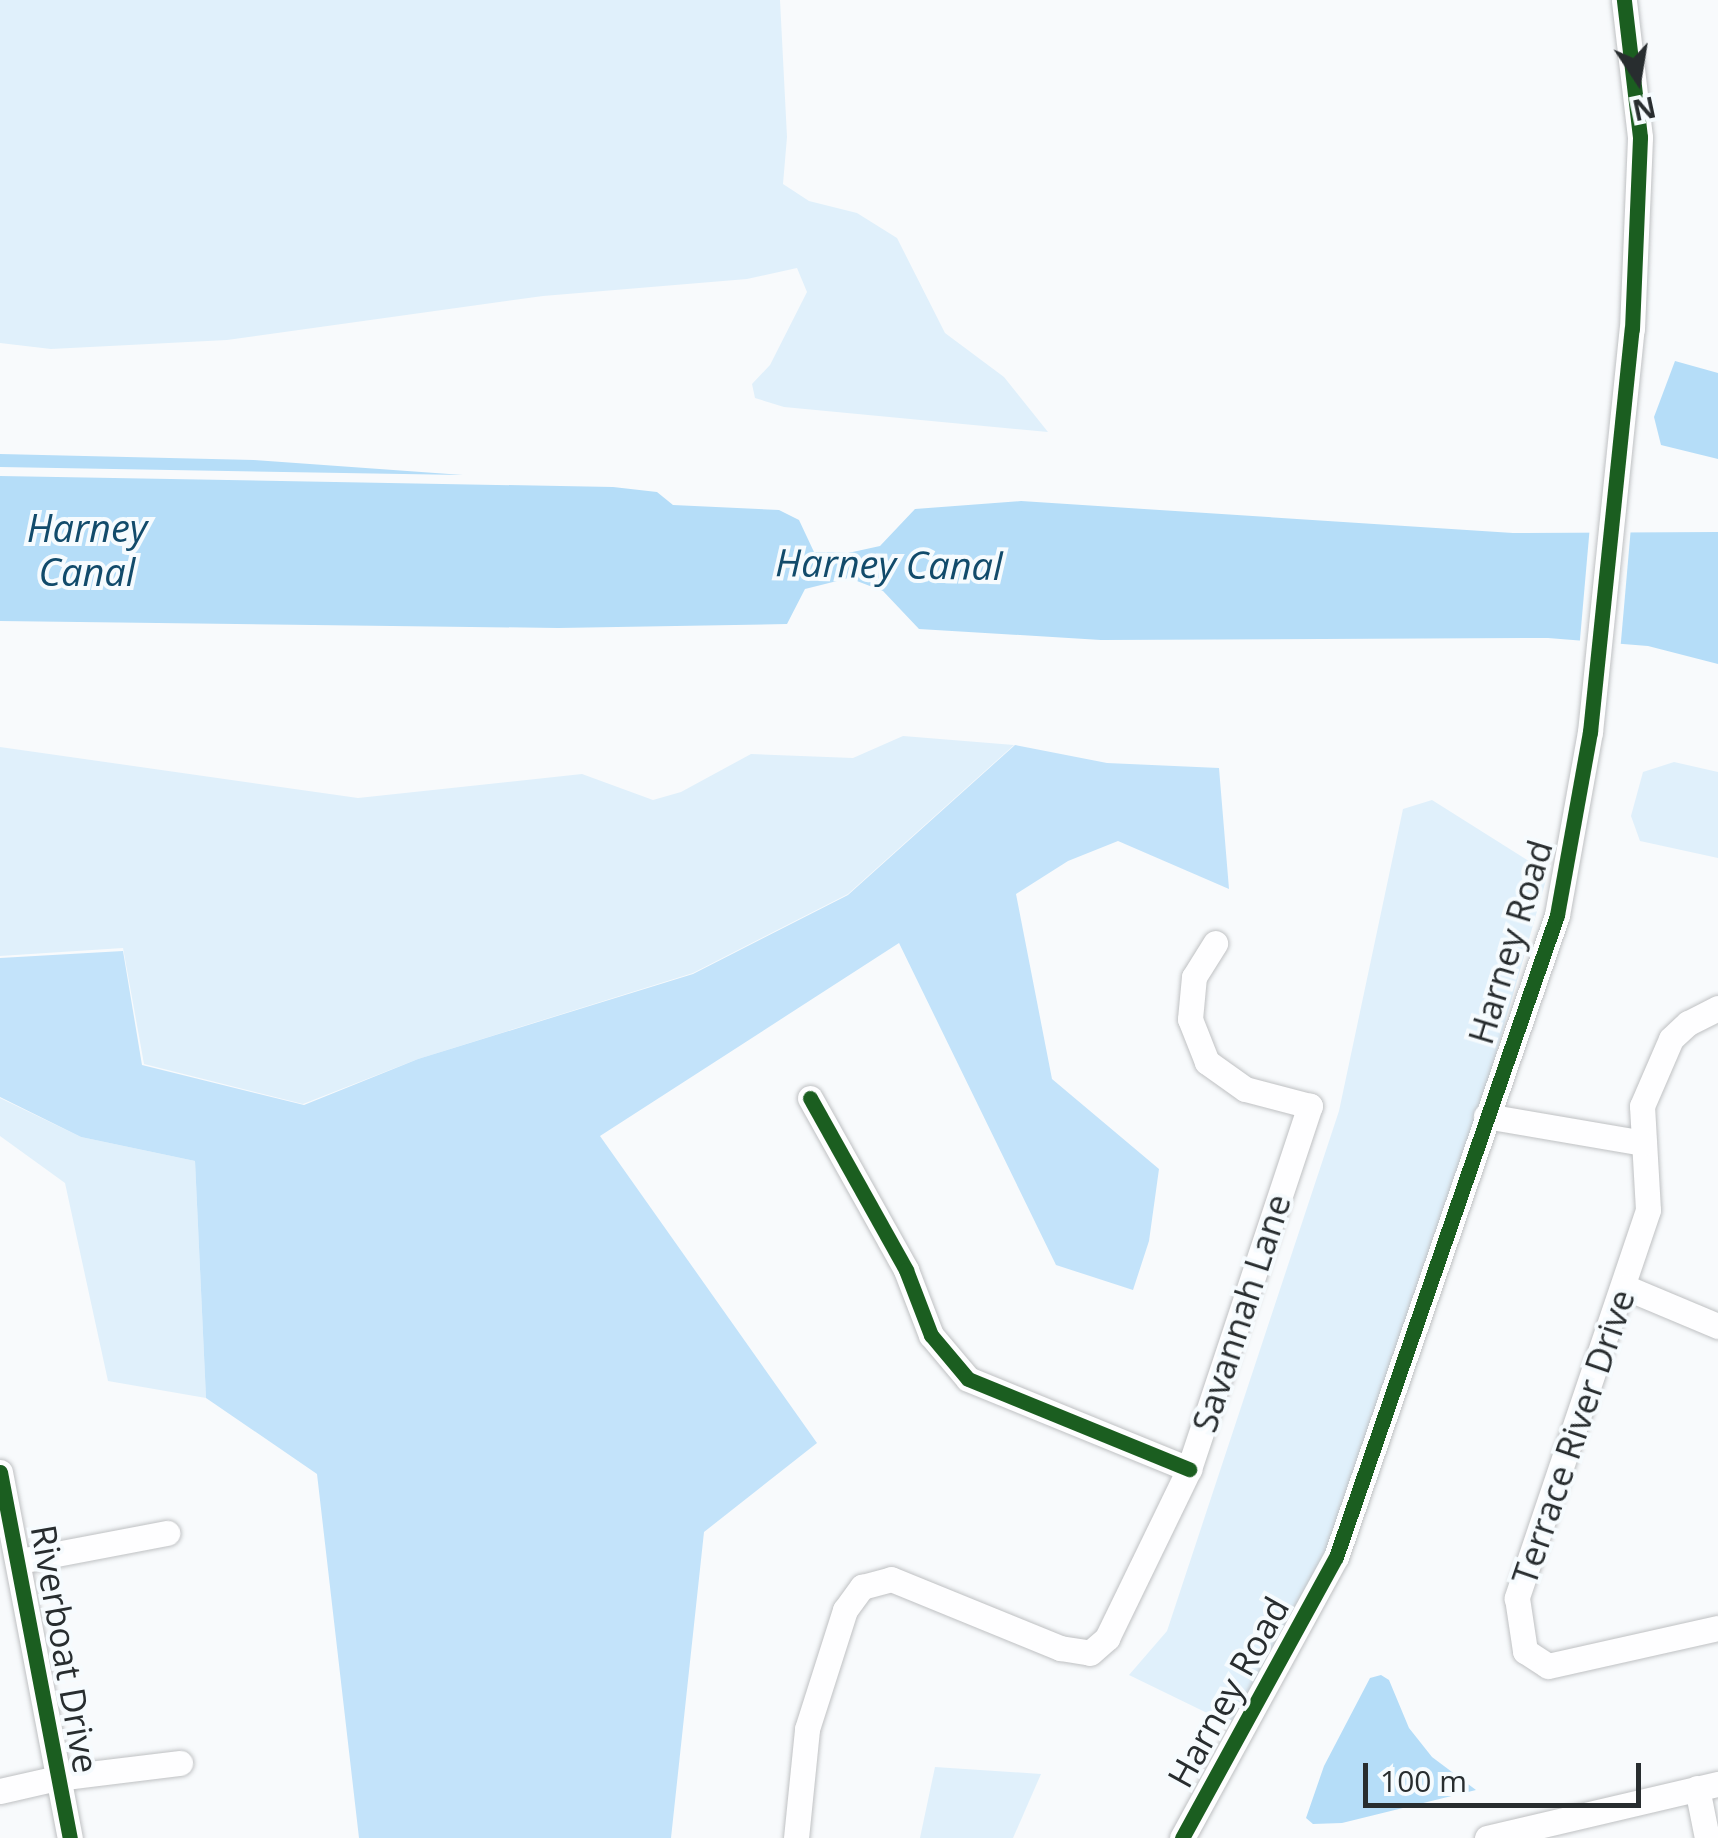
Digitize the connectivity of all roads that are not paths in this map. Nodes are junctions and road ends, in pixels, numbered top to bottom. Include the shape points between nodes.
1 (1624, 0) edge
2 (1215, 943) dead end
3 (1718, 1008) edge
4 (810, 1098) dead end
5 (1486, 1116) junction
6 (1644, 1143) junction
7 (1626, 1286) junction
8 (1718, 1326) edge
9 (1189, 1469) junction
10 (0, 1472) edge
11 (167, 1533) dead end
12 (20, 1561) junction
13 (1718, 1628) edge
14 (180, 1762) dead end
15 (58, 1778) junction
16 (1708, 1786) edge
17 (0, 1791) edge
18 (70, 1838) edge
19 (796, 1838) edge
20 (1182, 1838) edge
21 (1487, 1838) edge
22 (1707, 1838) edge

1 - 5 street, Harney Road via 1640,137 1632,329 1598,674 1556,915
2 - 9 street, Savannah Lane via 1194,977 1190,1019 1207,1062 1245,1089 1310,1106
3 - 6 street, Terrace River Drive via 1688,1023 1665,1050 1642,1106
4 - 9 street via 906,1270 931,1335 968,1379
5 - 6 street
5 - 20 street, Harney Road via 1336,1558
6 - 7 street, Terrace River Drive via 1648,1210
7 - 8 street
7 - 13 street, Terrace River Drive via 1518,1598 1525,1651 1548,1666
9 - 19 street, Savannah Lane via 1107,1638 1090,1653 1060,1648 891,1580 862,1587 845,1610 807,1729
10 - 12 street, Riverboat Drive
11 - 12 street
12 - 15 street, Riverboat Drive
14 - 15 street
15 - 17 street
15 - 18 street, Riverboat Drive
16 - 21 street
16 - 22 street

